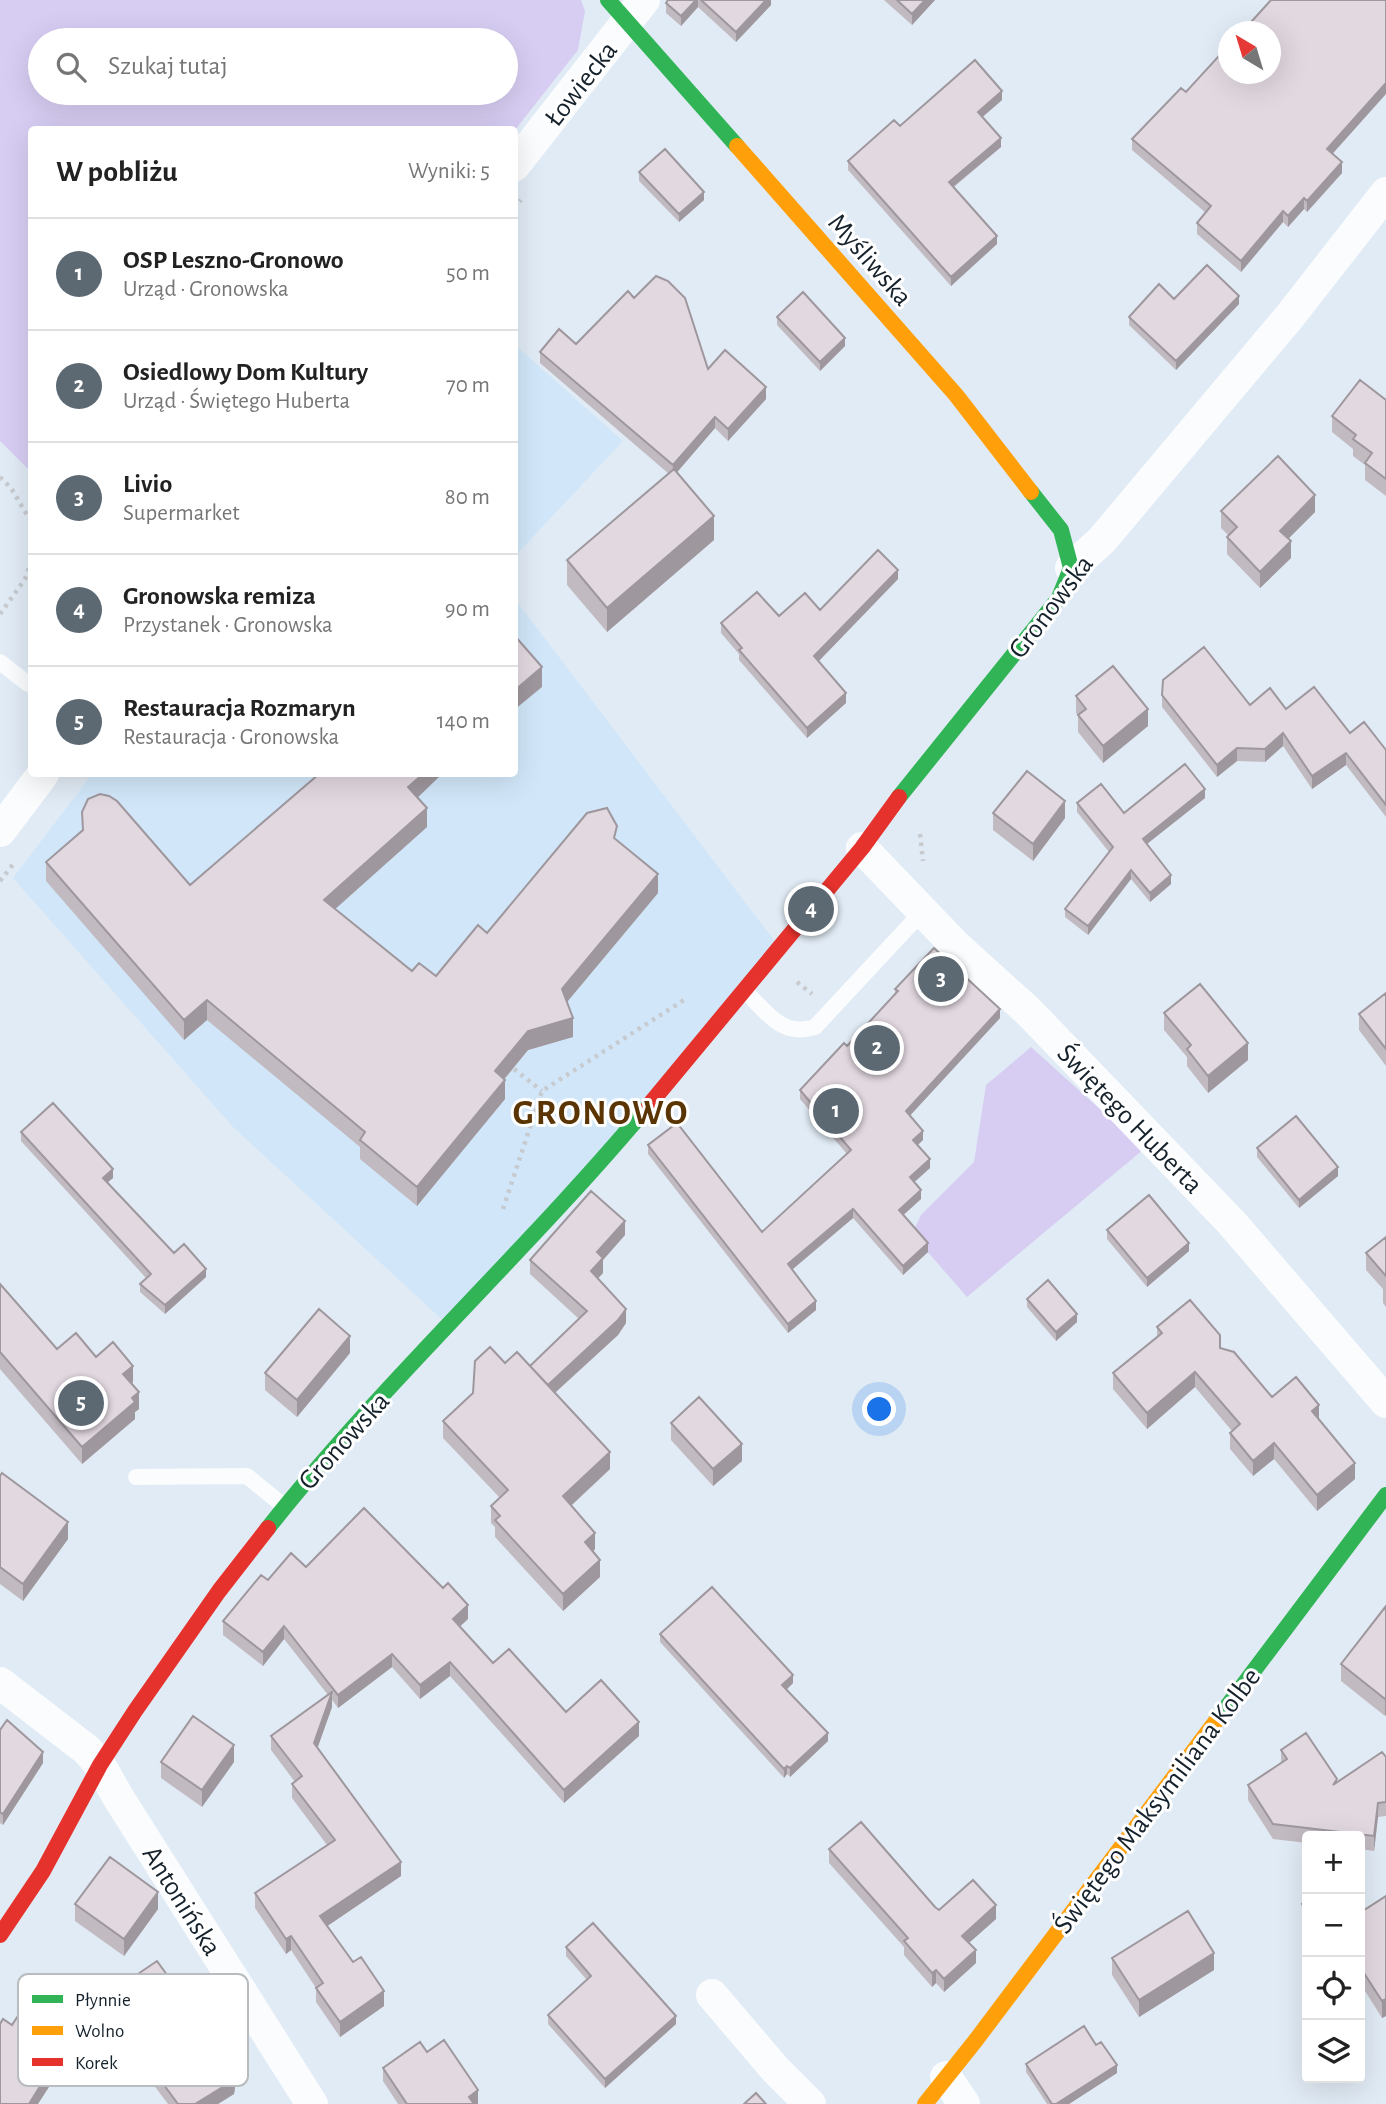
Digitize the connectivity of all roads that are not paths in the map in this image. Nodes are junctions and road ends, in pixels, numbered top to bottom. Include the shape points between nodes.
1 (626, 7) edge
2 (518, 160) edge
3 (1386, 193) edge
4 (1071, 568) junction
5 (0, 662) edge
6 (28, 684) dead end
7 (41, 777) edge
8 (0, 831) edge
9 (862, 848) junction
10 (923, 911) junction
11 (744, 990) junction
12 (1386, 1402) edge
13 (136, 1477) dead end
14 (1386, 1495) edge
15 (285, 1507) junction
16 (0, 1683) edge
17 (100, 1765) junction
18 (0, 1935) edge
19 (230, 1974) edge
20 (712, 1995) dead end
21 (248, 2003) edge
22 (946, 2077) junction
23 (312, 2104) edge
24 (810, 2104) edge
25 (925, 2104) edge
26 (964, 2104) edge

1 - 2 street, Łowiecka
1 - 4 street, Myśliwska via 956,395 1061,530
3 - 4 street, Gronowska via 1272,338 1102,540
4 - 9 street, Gronowska via 1059,598
5 - 6 lane
7 - 8 street
9 - 10 street, Świętego Huberta
9 - 11 street, Gronowska
10 - 11 lane via 815,1027 794,1031 783,1027
10 - 12 street, Świętego Huberta via 1028,1011 1231,1222
11 - 15 street, Gronowska via 601,1163 319,1464
13 - 15 lane via 247,1476
14 - 22 street, Świętego Maksymiliana Kolbe
15 - 17 street, Gronowska via 219,1591
16 - 17 street, Antonińska via 69,1734
17 - 18 street, Gronowska via 43,1871
17 - 19 street, Antonińska
20 - 24 street
21 - 23 street, Antonińska
22 - 25 street, Świętego Maksymiliana Kolbe
22 - 26 street

